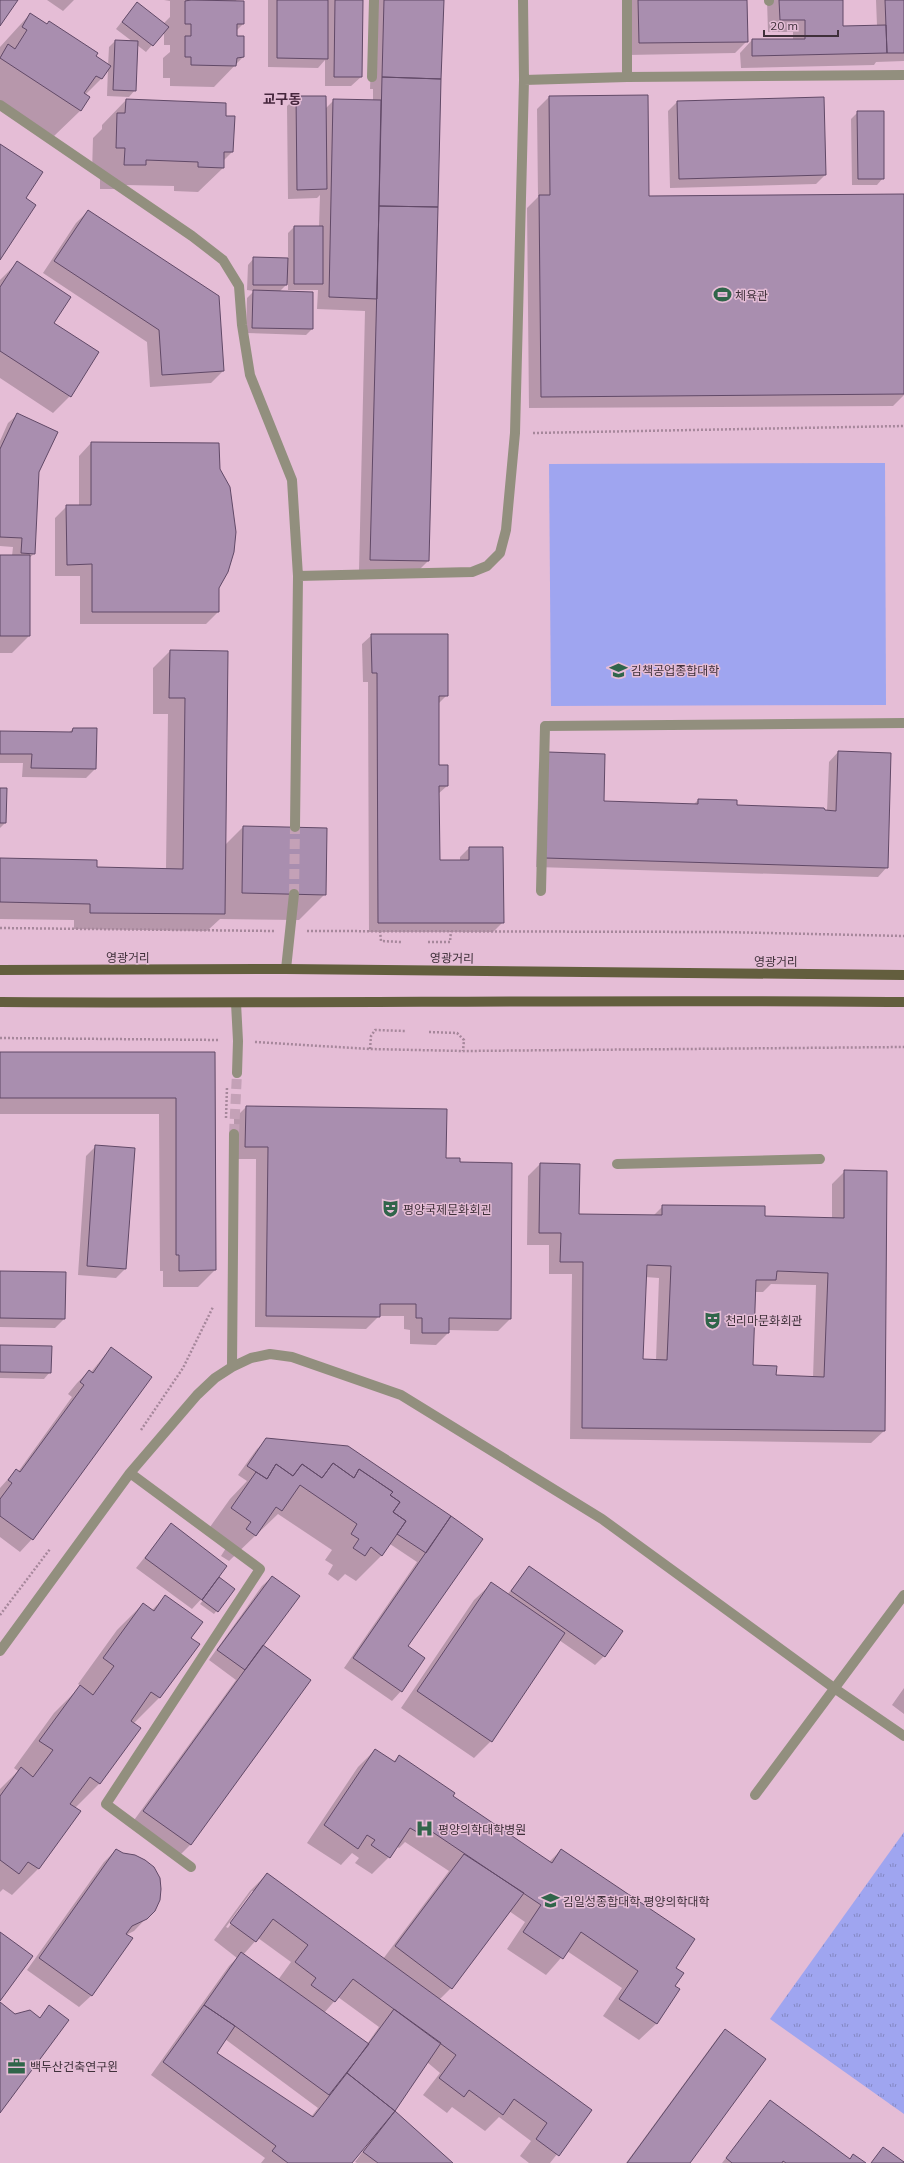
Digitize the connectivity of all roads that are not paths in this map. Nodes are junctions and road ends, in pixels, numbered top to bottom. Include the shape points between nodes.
1 (374, 0) edge
2 (523, 0) edge
3 (627, 0) edge
4 (904, 75) edge
5 (372, 77) dead end
6 (627, 77) junction
7 (524, 80) junction
8 (0, 105) edge
9 (298, 576) junction
10 (904, 724) edge
11 (295, 827) tunnel mouth
12 (541, 891) dead end
13 (294, 894) tunnel mouth
14 (286, 969) junction
15 (0, 970) edge
16 (904, 975) edge
17 (0, 1002) edge
18 (904, 1002) edge
19 (236, 1003) junction
20 (236, 1073) tunnel mouth
21 (234, 1134) tunnel mouth
22 (820, 1159) dead end
23 (617, 1164) dead end
24 (232, 1367) junction
25 (130, 1473) junction
26 (904, 1595) edge
27 (0, 1651) edge
28 (834, 1688) junction
29 (904, 1736) edge
30 (755, 1795) dead end
31 (191, 1867) dead end

1 - 5 street
2 - 7 street
3 - 6 street
4 - 6 street
6 - 7 street
7 - 9 street via 515,433 506,530 500,553 486,566 472,572
8 - 9 street via 192,236 223,260 239,286 250,374 292,480
9 - 11 street
10 - 12 street via 545,726
13 - 14 street
14 - 15 main road, 영광거리
14 - 16 main road, 영광거리
17 - 19 main road
18 - 19 main road
19 - 20 street
21 - 24 street
22 - 23 street
24 - 25 street via 215,1378 197,1395
24 - 28 street via 251,1358 270,1354 292,1357 401,1395 602,1519
25 - 27 street
25 - 31 street via 260,1569 106,1804
26 - 28 street
28 - 29 street
28 - 30 street

